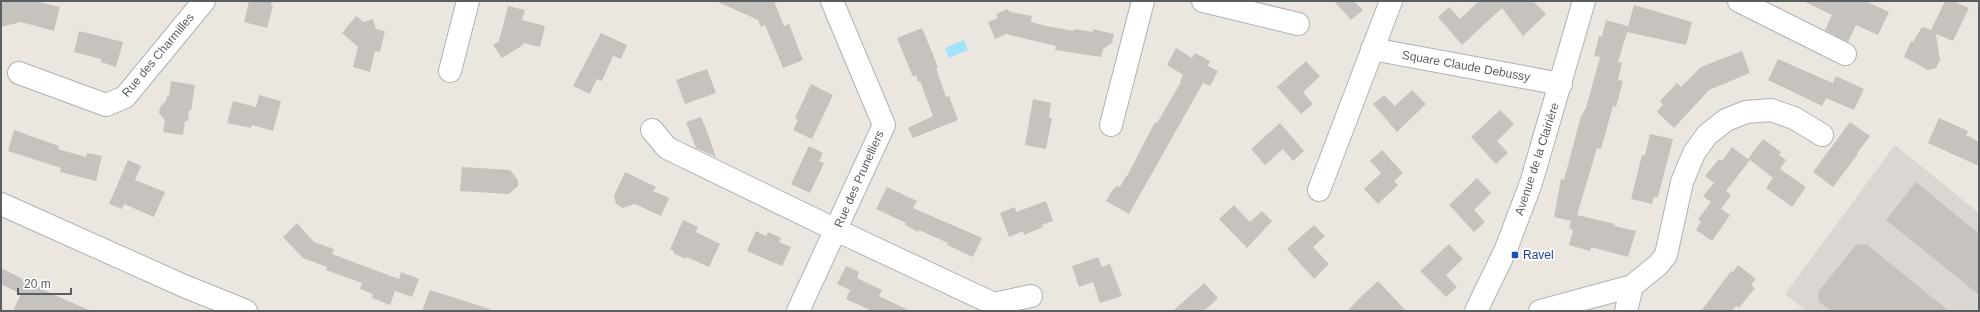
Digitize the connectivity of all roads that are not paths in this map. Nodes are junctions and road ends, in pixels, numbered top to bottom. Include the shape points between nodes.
1 (204, 1) edge
2 (468, 1) edge
3 (832, 1) edge
4 (1143, 1) edge
5 (1203, 1) edge
6 (1391, 1) edge
7 (1584, 1) edge
8 (1739, 1) edge
9 (1298, 24) dead end
10 (1372, 49) junction
11 (1845, 54) dead end
12 (450, 71) dead end
13 (19, 73) dead end
14 (1561, 84) junction
15 (1111, 125) dead end
16 (652, 130) dead end
17 (1822, 135) dead end
18 (1319, 190) dead end
19 (1, 204) edge
20 (836, 230) junction
21 (1632, 286) junction
22 (1031, 296) dead end
23 (246, 311) edge
24 (798, 311) edge
25 (1476, 311) edge
26 (1540, 311) edge
27 (1626, 311) edge

1 - 13 street, Rue des Charmilles via 125,97 106,105
2 - 12 street
3 - 20 street, Rue des Prunelliers via 884,125
4 - 15 street
5 - 9 street
6 - 10 street
7 - 14 street, Avenue de la Clairière
8 - 11 street
10 - 14 street, Square Claude Debussy
10 - 18 street
14 - 25 street, Avenue de la Clairière via 1531,183 1506,249
16 - 20 street via 667,148
17 - 21 street via 1794,118 1771,110 1746,112 1726,120 1707,135 1694,153 1682,182 1666,255
19 - 23 street
20 - 22 street via 994,304
20 - 24 street, Rue des Prunelliers
21 - 26 street
21 - 27 street

